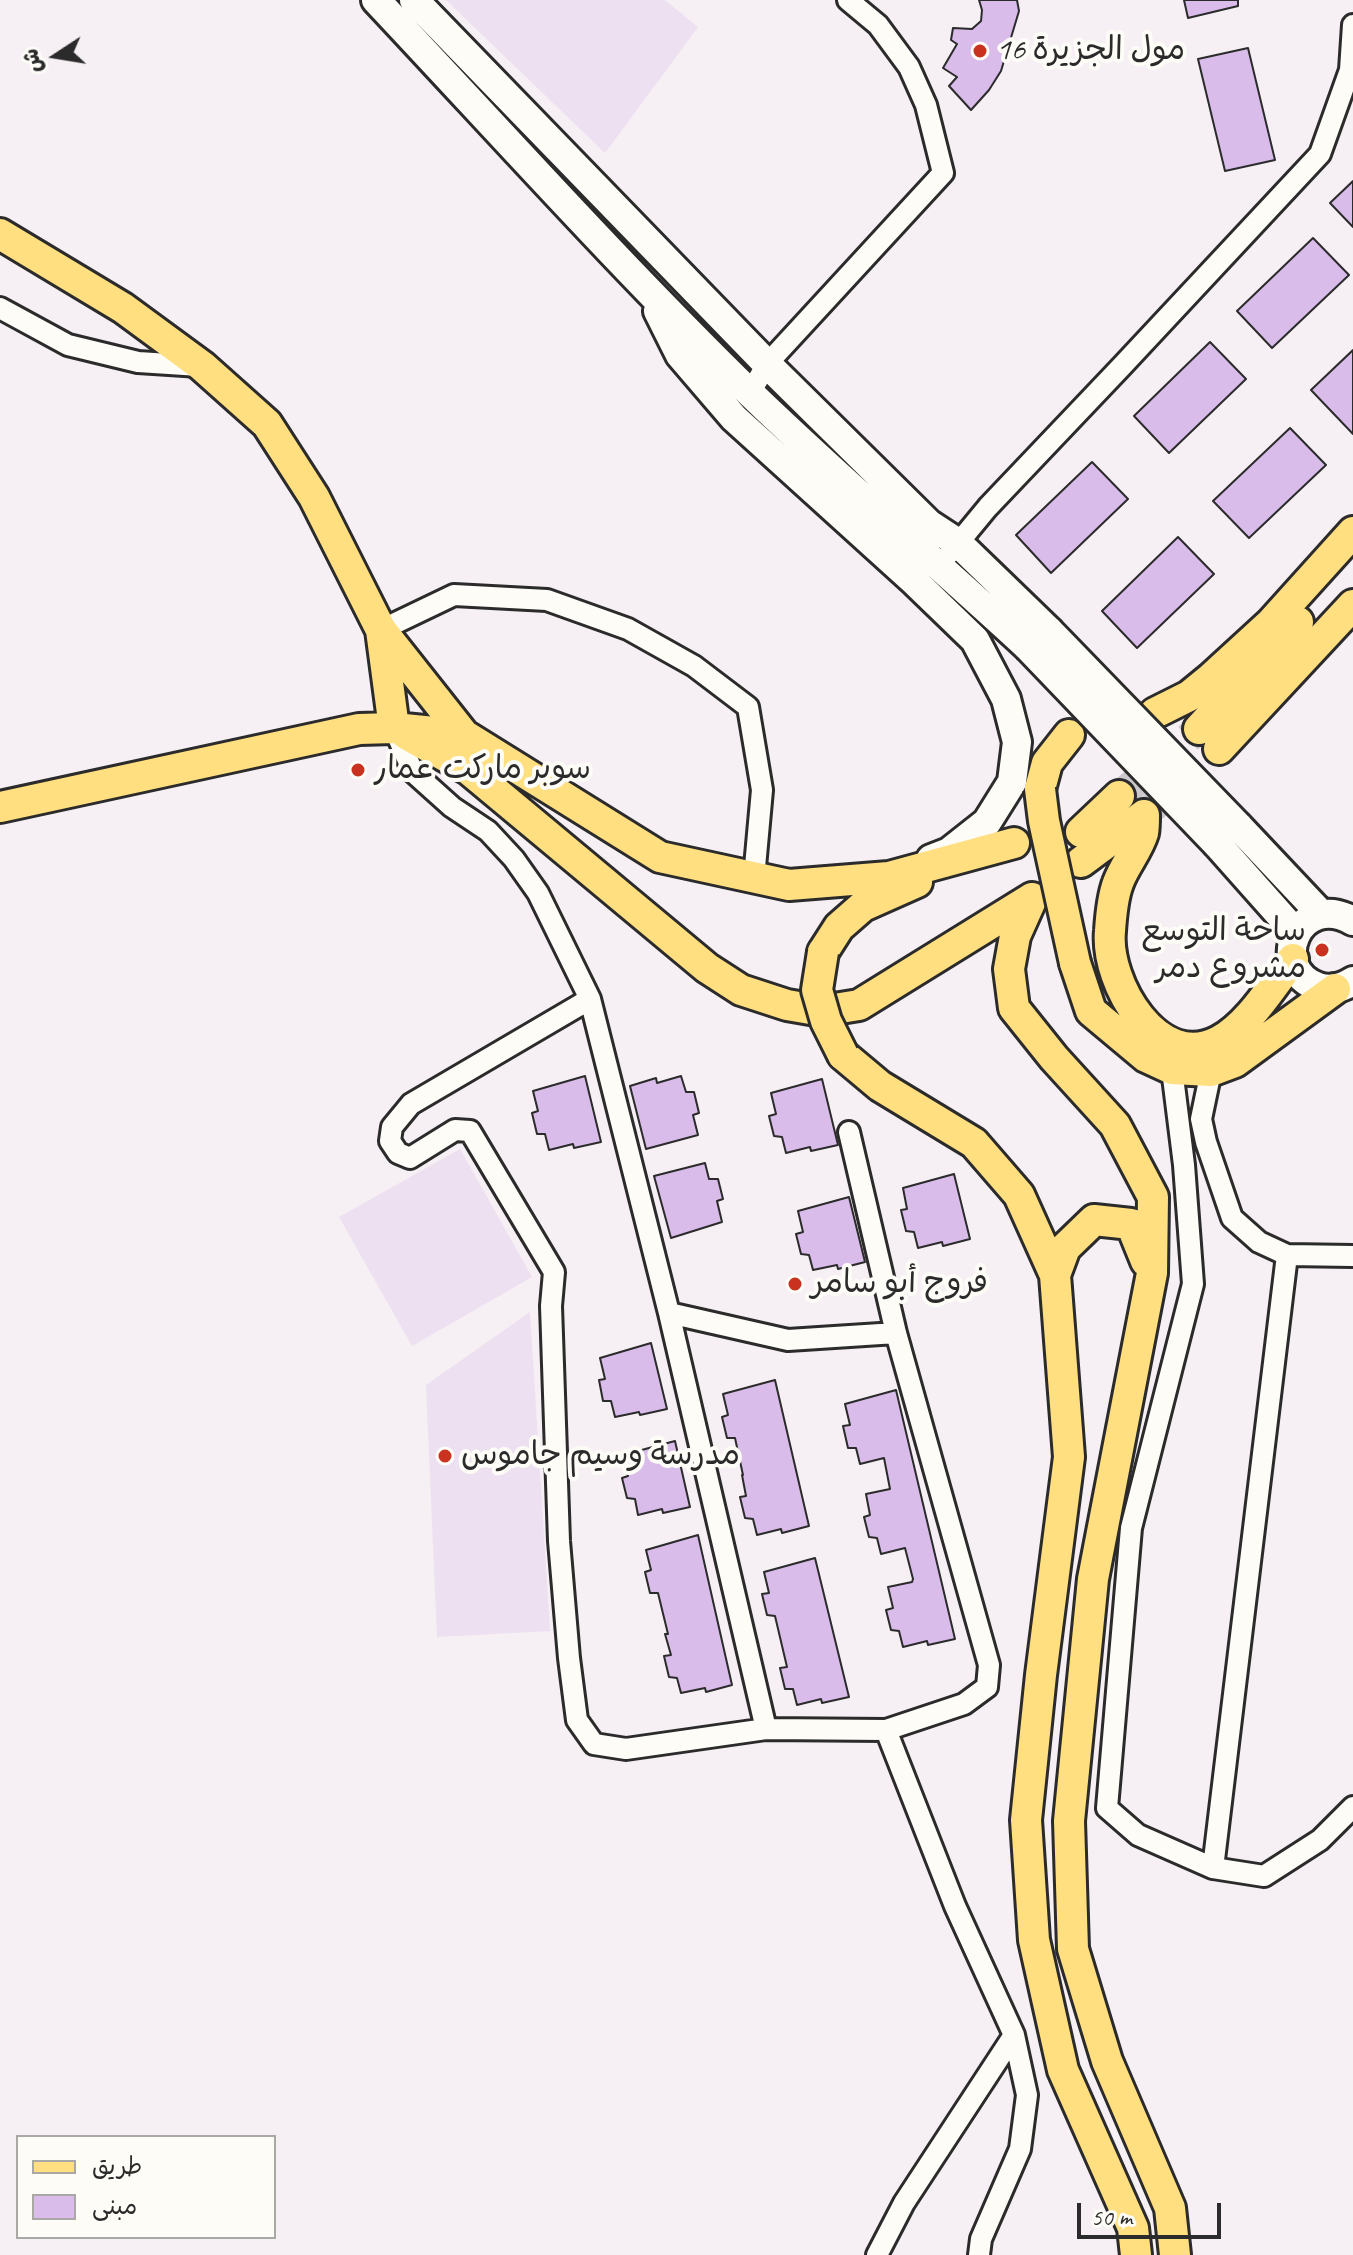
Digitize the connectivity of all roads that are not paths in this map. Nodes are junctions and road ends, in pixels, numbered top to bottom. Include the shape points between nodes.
1 (376, 0) edge
2 (414, 0) edge
3 (848, 0) edge
4 (1353, 25) edge
5 (0, 234) edge
6 (645, 285) junction
7 (0, 308) edge
8 (767, 364) junction
9 (202, 366) junction
10 (750, 393) junction
11 (1353, 532) edge
12 (958, 543) junction
13 (1353, 561) edge
14 (939, 565) junction
15 (1353, 605) edge
16 (381, 630) junction
17 (1038, 639) junction
18 (1155, 713) dead end
19 (394, 728) junction
20 (464, 735) junction
21 (1069, 735) dead end
22 (1119, 796) tunnel mouth
23 (0, 807) edge
24 (1081, 832) dead end
25 (1227, 835) junction
26 (1081, 862) dead end
27 (889, 877) junction
28 (754, 878) junction
29 (1321, 914) junction
30 (1353, 921) edge
31 (1294, 946) junction
32 (1344, 985) edge
33 (590, 999) junction
34 (1172, 1069) junction
35 (1211, 1071) junction
36 (849, 1132) dead end
37 (1287, 1255) junction
38 (1353, 1256) edge
39 (1152, 1273) junction
40 (1055, 1275) junction
41 (669, 1313) junction
42 (896, 1333) junction
43 (766, 1729) junction
44 (886, 1730) junction
45 (1353, 1807) edge
46 (1213, 1868) junction
47 (1014, 2035) junction
48 (877, 2255) edge
49 (979, 2255) edge
50 (1136, 2255) edge
51 (1175, 2255) edge

1 - 6 street
2 - 8 street
3 - 8 street via 878,25 909,67 926,105 943,173
4 - 12 street via 1350,70 1320,154
5 - 9 main road via 123,308
6 - 10 street
6 - 27 street via 680,355 734,418 975,640 1006,699 1017,742 1012,782 987,822 949,852
7 - 9 street via 68,345 138,362
8 - 10 street
8 - 12 street via 929,524
9 - 16 main road via 267,424 314,497
10 - 14 street
11 - 18 main road via 1271,623 1211,678
12 - 14 street
12 - 17 street
13 - 15 main road via 1209,739
14 - 17 street
16 - 19 main road
16 - 20 main road
16 - 28 street via 454,595 547,600 628,629 694,666 748,707 762,790
17 - 25 street, bridge
19 - 20 main road
19 - 23 main road via 359,729
19 - 33 street via 413,772 488,831 514,859 538,893
19 - 39 main road via 468,769 707,968 741,990 787,1005 822,1011 859,1005 1032,898 1015,936 1009,969 1014,1008 1115,1125 1153,1197
20 - 28 main road via 660,857
21 - 34 main road, bridge via 1047,763 1040,789 1075,963 1091,1011 1146,1057
22 - 24 main road
25 - 29 street
25 - 31 street
26 - 31 main road via 1144,815 1143,834 1117,884 1109,934 1115,975 1140,1018 1161,1039 1187,1049 1218,1041 1248,1017
27 - 28 main road via 789,885
27 - 40 main road, bridge via 1005,845 863,906 839,927 823,952 817,990 843,1055 880,1086 974,1143 1019,1195
29 - 30 street
29 - 31 street via 1311,918
31 - 32 street via 1297,970 1313,985
32 - 35 main road via 1235,1062
33 - 41 street
33 - 43 street via 411,1104 392,1127 390,1141 410,1158 455,1130 470,1131 554,1272 559,1541 577,1720 594,1744 626,1749
34 - 35 main road
34 - 46 street via 1193,1284 1131,1528 1107,1808 1138,1835
35 - 37 street via 1201,1119 1232,1218 1259,1242
36 - 42 street
37 - 38 street
37 - 46 street
39 - 40 main road via 1131,1224 1094,1220 1065,1248
39 - 51 main road via 1093,1579 1069,1821 1073,1949 1107,2061 1170,2208
40 - 50 main road via 1069,1457 1026,1820 1034,1940 1063,2070 1133,2228
41 - 42 street via 788,1340
41 - 43 street
42 - 44 street via 989,1665 987,1687 964,1704
43 - 44 street
44 - 47 street via 955,1906
45 - 46 street via 1320,1840 1264,1876
47 - 48 street via 904,2203
47 - 49 street via 1027,2095 1020,2149

